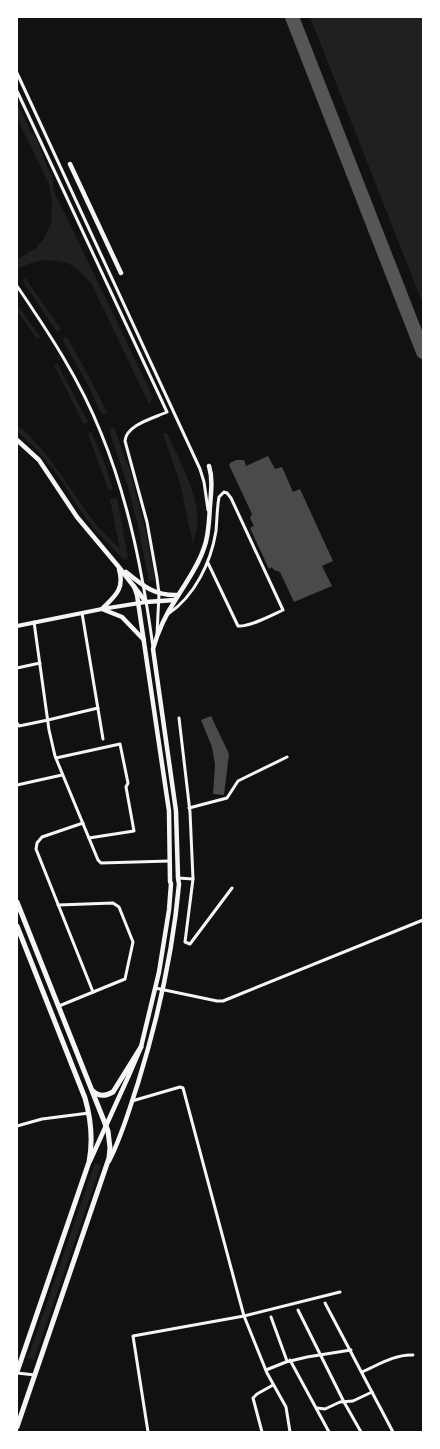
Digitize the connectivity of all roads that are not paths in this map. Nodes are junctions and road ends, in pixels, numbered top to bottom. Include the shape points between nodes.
1 (17, 73) edge
2 (17, 91) edge
3 (70, 164) dead end
4 (121, 273) dead end
5 (17, 286) edge
6 (17, 440) edge
7 (209, 466) dead end
8 (209, 518) junction
9 (208, 563) junction
10 (118, 566) junction
11 (142, 585) junction
12 (134, 586) junction
13 (159, 594) junction
14 (176, 598) junction
15 (159, 600) junction
16 (146, 602) junction
17 (138, 603) junction
18 (102, 609) junction
19 (82, 613) junction
20 (167, 615) junction
21 (34, 622) junction
22 (17, 626) edge
23 (157, 635) junction
24 (144, 640) junction
25 (153, 649) junction
26 (40, 663) junction
27 (17, 668) edge
28 (98, 708) junction
29 (179, 718) dead end
30 (48, 720) junction
31 (17, 722) edge
32 (103, 739) dead end
33 (287, 757) dead end
34 (56, 758) junction
35 (62, 775) junction
36 (17, 786) edge
37 (189, 808) junction
38 (83, 823) junction
39 (89, 838) junction
40 (170, 861) junction
41 (178, 878) junction
42 (193, 879) junction
43 (232, 888) dead end
44 (17, 902) edge
45 (58, 905) junction
46 (423, 920) edge
47 (17, 926) edge
48 (156, 988) junction
49 (164, 990) junction
50 (93, 992) junction
51 (59, 1006) junction
52 (140, 1047) junction
53 (92, 1089) junction
54 (132, 1100) junction
55 (89, 1113) junction
56 (17, 1126) edge
57 (106, 1126) junction
58 (86, 1170) junction
59 (104, 1171) junction
60 (340, 1292) dead end
61 (325, 1303) dead end
62 (298, 1310) dead end
63 (244, 1316) junction
64 (271, 1317) dead end
65 (351, 1350) junction
66 (320, 1355) junction
67 (413, 1355) dead end
68 (289, 1361) junction
69 (266, 1370) junction
70 (17, 1372) edge
71 (362, 1372) junction
72 (34, 1375) junction
73 (273, 1385) junction
74 (372, 1392) junction
75 (344, 1402) junction
76 (316, 1408) junction
77 (17, 1427) edge
78 (148, 1432) edge
79 (262, 1432) edge
80 (290, 1432) edge
81 (329, 1432) edge
82 (361, 1432) edge
83 (393, 1432) edge

1 - 8 street via 200,469
2 - 13 street via 167,412 134,427 127,433 125,441 147,522
3 - 4 main road
5 - 11 street via 60,352 101,432 130,522
6 - 10 main road via 38,460 77,517
7 - 8 main road
8 - 14 main road via 205,548 192,575
9 - 9 street via 219,497 224,492 231,498 283,610 238,626
9 - 20 street via 185,600
10 - 11 main road
10 - 12 main road
10 - 18 main road via 122,583
11 - 13 main road
11 - 16 street
12 - 16 main road
12 - 17 main road
13 - 14 main road
13 - 15 street
14 - 15 main road
14 - 20 main road
15 - 16 main road
15 - 23 street
16 - 17 street
16 - 25 street
17 - 18 street
17 - 24 main road
18 - 19 street
18 - 24 main road via 122,617
19 - 21 street
19 - 28 street
20 - 23 main road
21 - 22 street
21 - 26 street
23 - 25 main road
24 - 40 main road via 166,787 170,821
25 - 41 main road via 176,811
26 - 27 street
26 - 30 street
28 - 30 street
28 - 32 street
29 - 37 street
30 - 31 street via 19,726
30 - 34 street
33 - 37 street via 238,781 227,798
34 - 35 street
34 - 39 street via 120,744 134,830
35 - 36 street
35 - 38 street
37 - 42 street
38 - 39 street
38 - 45 street via 48,834 37,843 36,849
39 - 40 street via 98,860 102,863
40 - 48 main road via 169,910
41 - 42 street
41 - 49 main road via 180,884 177,912
42 - 43 street via 185,942 190,944
44 - 51 highway
45 - 50 street
45 - 50 street via 113,903 119,907 133,942 125,979
46 - 49 street via 222,1000
47 - 55 highway
48 - 49 street
48 - 52 main road
49 - 54 main road
50 - 51 street
51 - 53 highway
52 - 53 highway via 113,1092 101,1096
52 - 57 main road via 130,1076
53 - 57 highway
54 - 59 main road via 117,1145
54 - 63 street via 183,1088
55 - 56 street via 42,1119
55 - 58 highway via 91,1151
57 - 58 main road
57 - 59 highway via 110,1148
58 - 70 highway
59 - 72 highway
60 - 63 street
61 - 65 street
62 - 66 street
63 - 69 street
63 - 78 street via 133,1336
64 - 68 street
65 - 66 street
65 - 71 street
66 - 68 street
66 - 75 street
67 - 71 street via 405,1354
68 - 69 street
68 - 76 street
69 - 73 street
70 - 72 street
71 - 74 street
72 - 77 highway
73 - 79 street via 253,1398
73 - 80 street via 286,1407
74 - 75 street via 353,1401
74 - 83 street
75 - 76 street via 326,1409
75 - 82 street
76 - 81 street

